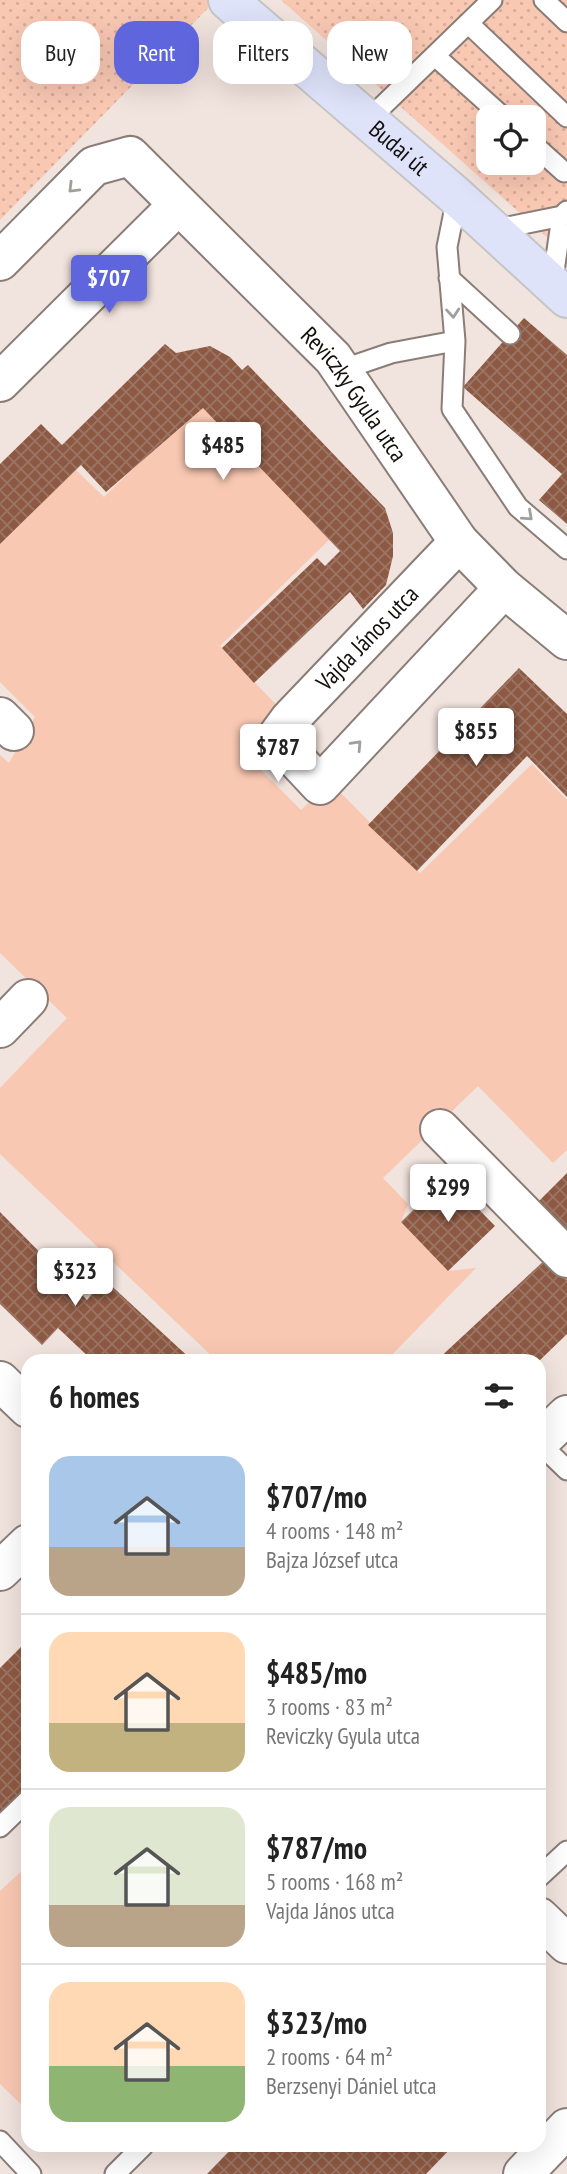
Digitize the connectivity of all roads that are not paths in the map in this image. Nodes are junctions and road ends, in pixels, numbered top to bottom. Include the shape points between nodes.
1 (492, 0) edge
2 (544, 0) edge
3 (245, 5) edge
4 (567, 22) edge
5 (468, 23) junction
6 (435, 55) junction
7 (490, 105) edge
8 (567, 117) edge
9 (367, 121) junction
10 (546, 156) edge
11 (564, 172) dead end
12 (457, 197) junction
13 (178, 205) junction
14 (565, 214) edge
15 (493, 230) junction
16 (0, 261) edge
17 (449, 278) junction
18 (559, 291) edge
19 (510, 334) dead end
20 (455, 341) junction
21 (341, 370) junction
22 (0, 382) edge
23 (459, 542) junction
24 (567, 549) edge
25 (505, 588) junction
26 (567, 640) edge
27 (28, 999) dead end
28 (0, 1028) edge
29 (440, 1129) dead end
30 (567, 1258) edge
31 (0, 1381) edge
32 (21, 1401) edge
33 (567, 1415) edge
34 (546, 1436) edge
35 (546, 1450) edge
36 (567, 1470) edge
37 (21, 1551) edge
38 (0, 1572) edge
39 (21, 1807) edge
40 (0, 1827) edge
41 (567, 1851) edge
42 (546, 1870) edge
43 (546, 1924) edge
44 (567, 1944) edge
45 (567, 2128) edge
46 (0, 2141) edge
47 (546, 2150) edge
48 (137, 2152) edge
49 (544, 2152) edge
50 (32, 2174) edge
51 (115, 2174) edge
52 (523, 2174) edge

1 - 5 lane
2 - 4 lane
3 - 9 main road, Budai út
5 - 6 lane
5 - 8 lane
6 - 7 lane
6 - 9 lane
9 - 12 main road, Budai út
10 - 11 lane
12 - 15 main road, Budai út
12 - 17 lane via 447,247
13 -> 16 street, Reviczky Gyula utca via 130,156 94,166
13 - 21 street, Reviczky Gyula utca
13 - 22 street
14 - 15 lane
14 - 18 lane
15 - 18 main road, Budai út
17 - 19 lane
17 -> 20 lane
20 - 21 lane via 391,353
20 -> 24 lane via 452,409 518,507
21 - 23 street, Reviczky Gyula utca
23 - 25 street, Reviczky Gyula utca
23 -> 25 street, Vajda János utca via 276,738 320,785
25 - 26 street, Reviczky Gyula utca
27 - 28 street
29 - 30 street
31 - 32 street
33 - 34 street
35 - 36 lane
37 - 38 street
39 - 40 lane
41 - 42 lane
43 - 44 street
45 - 47 street
46 - 50 lane
48 - 51 lane
49 - 52 street

